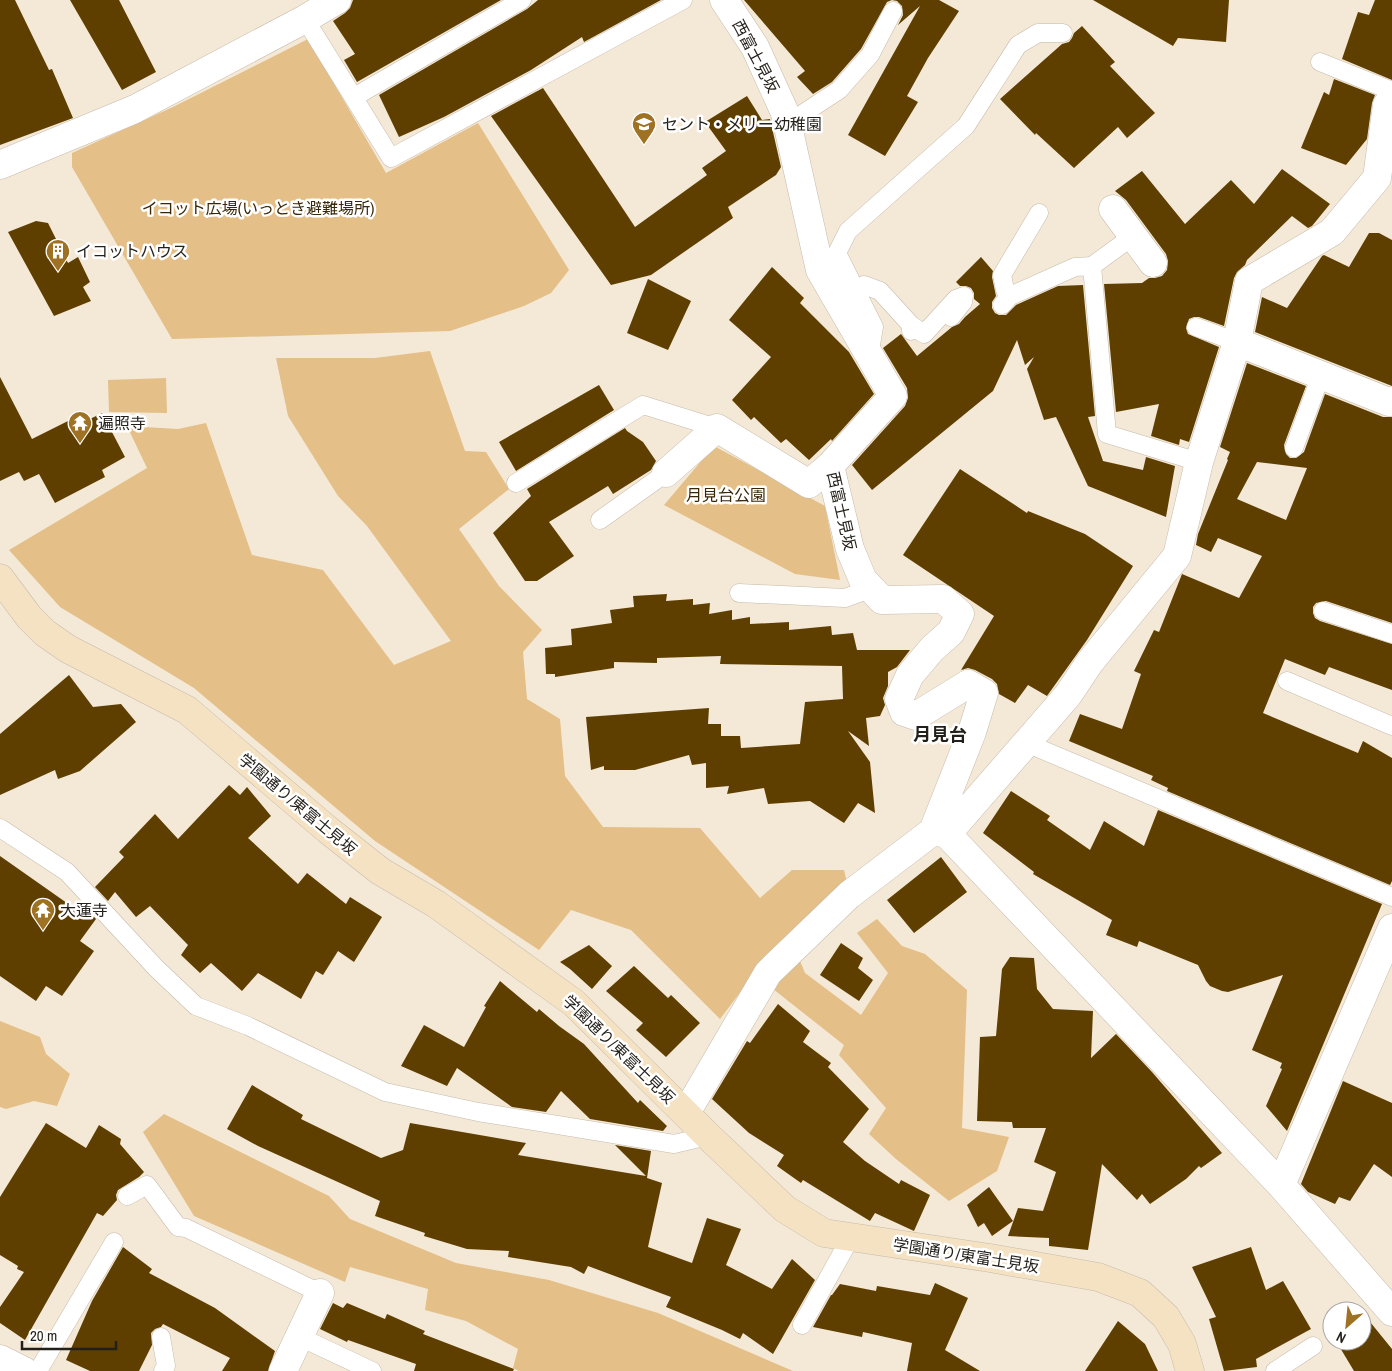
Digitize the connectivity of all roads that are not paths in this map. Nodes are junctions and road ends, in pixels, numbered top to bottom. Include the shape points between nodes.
1 (337, 0) edge
2 (522, 0) edge
3 (683, 0) edge
4 (724, 0) edge
5 (892, 11) dead end
6 (305, 19) junction
7 (1063, 34) dead end
8 (1320, 62) dead end
9 (1392, 91) edge
10 (354, 97) junction
11 (1392, 98) edge
12 (787, 124) junction
13 (0, 165) edge
14 (1113, 209) dead end
15 (1039, 213) dead end
16 (1133, 236) junction
17 (1152, 263) dead end
18 (1092, 266) junction
19 (855, 290) junction
20 (951, 317) dead end
21 (1196, 327) dead end
22 (1237, 342) junction
23 (869, 356) junction
24 (1321, 375) junction
25 (1392, 401) edge
26 (717, 428) junction
27 (1294, 448) dead end
28 (1199, 462) junction
29 (830, 466) junction
30 (666, 473) joint
31 (516, 483) dead end
32 (600, 520) dead end
33 (0, 578) edge
34 (870, 589) junction
35 (739, 593) dead end
36 (1324, 611) dead end
37 (1392, 634) edge
38 (1287, 681) dead end
39 (1392, 726) edge
40 (1026, 743) junction
41 (0, 828) edge
42 (940, 833) junction
43 (1392, 897) edge
44 (1392, 928) edge
45 (686, 1114) junction
46 (708, 1136) junction
47 (1281, 1185) junction
48 (127, 1196) dead end
49 (850, 1237) junction
50 (114, 1242) dead end
51 (320, 1293) joint
52 (1392, 1312) edge
53 (802, 1325) dead end
54 (161, 1337) dead end
55 (300, 1337) junction
56 (1313, 1346) dead end
57 (0, 1360) edge
58 (24, 1371) edge
59 (38, 1371) edge
60 (163, 1371) edge
61 (283, 1371) edge
62 (372, 1371) edge
63 (1190, 1371) edge
64 (1275, 1371) edge

1 - 6 street
2 - 10 lane
3 - 10 lane via 391,158
4 - 12 street, 西富士見坂 via 755,47
5 - 12 lane via 870,55 839,90
6 - 10 lane
6 - 13 street via 135,109
7 - 19 lane via 1038,33 1018,45 966,126 848,231 837,253
8 - 9 lane
11 - 22 street via 1387,105 1377,178 1332,232 1249,281
12 - 23 street, 西富士見坂 via 820,270
14 - 16 street
15 - 18 lane via 1002,275 1006,300 1075,267
16 - 17 street
16 - 18 lane
18 - 28 lane via 1107,434
19 - 20 lane via 864,285 880,292 911,328 924,334 956,298 964,296
19 - 23 lane via 874,327
21 - 22 lane
22 - 24 street
22 - 28 street
23 - 29 street, 西富士見坂 via 892,396
24 - 25 street
24 - 27 lane
26 - 29 street via 809,484
26 - 30 street
26 - 31 lane via 644,405
28 - 40 street via 1177,556 1090,662 1068,695
29 - 34 street, 西富士見坂 via 850,549
30 - 32 lane
33 - 45 street, 学園通り/東富士見坂 via 45,633 68,649 187,710 380,871 436,904 574,1003
34 - 35 lane via 845,598
34 - 42 street via 882,600 943,599 960,614 951,632 910,675 899,700 904,712 916,716 968,684 984,693
36 - 37 lane
38 - 39 lane
40 - 42 street
40 - 43 lane
41 - 46 lane via 67,872 196,1006 248,1026 385,1092 478,1112 674,1144
42 - 45 street via 849,895 768,973
42 - 47 street
44 - 47 street
45 - 46 street, 学園通り/東富士見坂
46 - 49 street, 学園通り/東富士見坂 via 785,1209 824,1233
47 - 52 street
48 - 51 lane via 147,1185 178,1227
49 - 53 lane
49 - 63 street, 学園通り/東富士見坂 via 1098,1277 1140,1293 1166,1317 1182,1344
50 - 59 lane
51 - 55 street
54 - 60 lane via 166,1366
55 - 61 street
55 - 62 lane
56 - 64 lane
57 - 58 street

